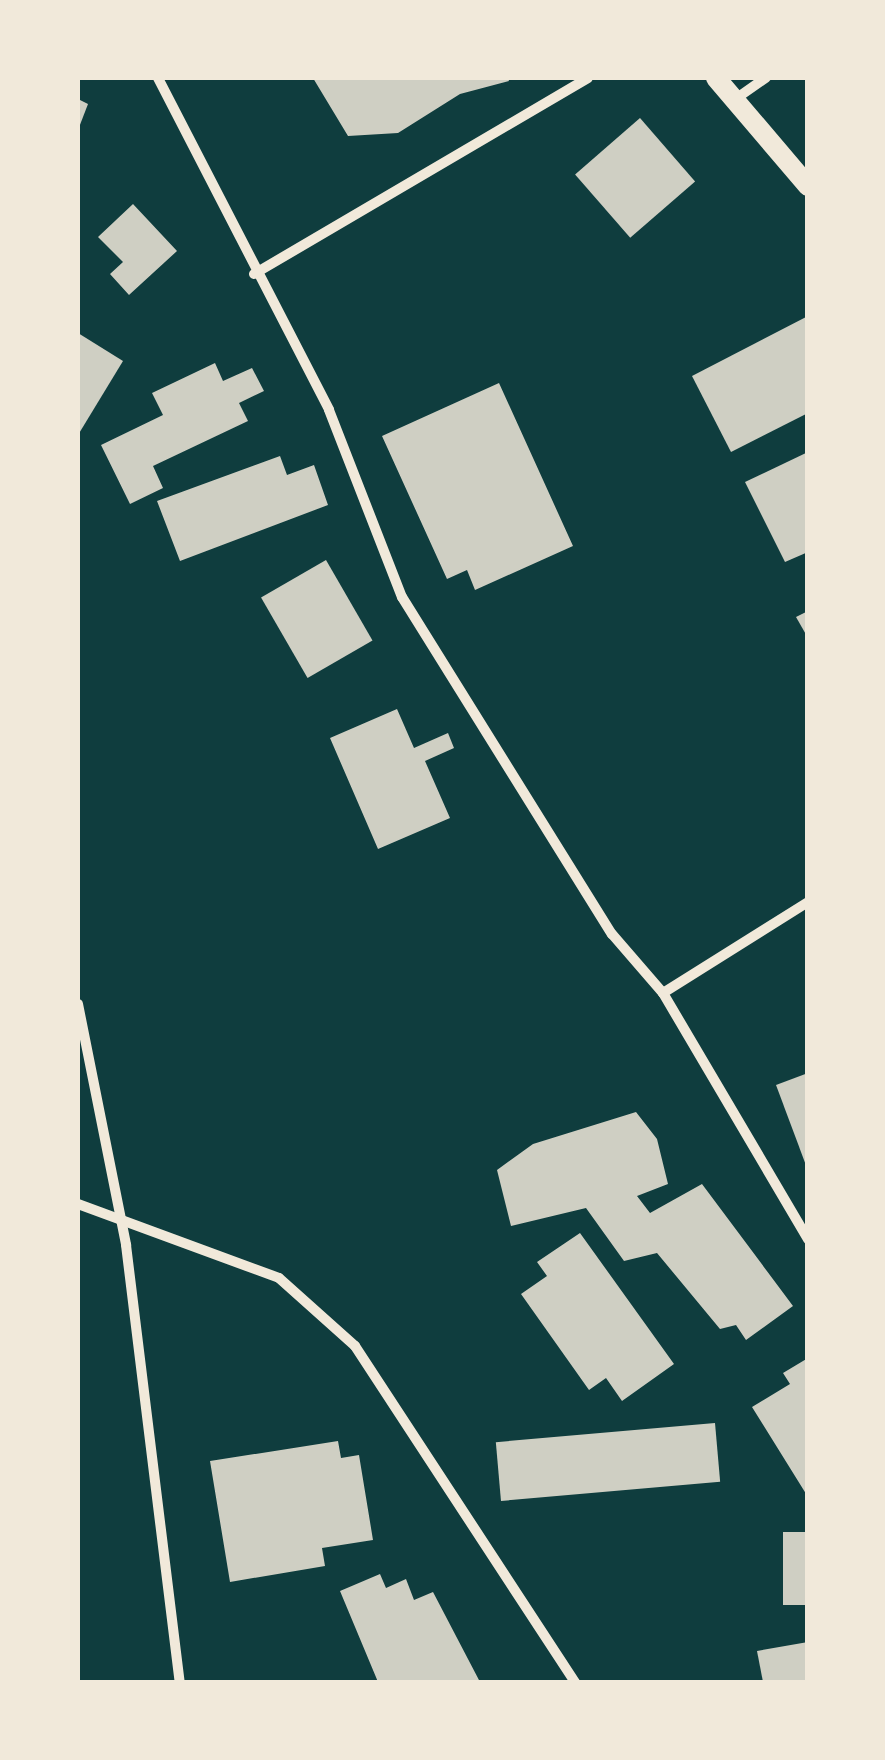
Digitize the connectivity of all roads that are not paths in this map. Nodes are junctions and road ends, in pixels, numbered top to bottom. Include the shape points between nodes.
1 (158, 78) edge
2 (588, 78) edge
3 (716, 78) edge
4 (766, 78) edge
5 (734, 100) junction
6 (808, 186) edge
7 (254, 274) junction
8 (808, 902) edge
9 (662, 993) junction
10 (78, 1004) edge
11 (78, 1204) edge
12 (121, 1220) junction
13 (808, 1239) edge
14 (180, 1682) edge
15 (575, 1682) edge

1 - 7 street
2 - 7 street
3 - 5 main road
4 - 5 street
5 - 6 main road
7 - 9 street via 329,410 402,597 612,934
8 - 9 street
9 - 13 street
10 - 12 street
11 - 12 street
12 - 14 street
12 - 15 street via 279,1278 354,1346

